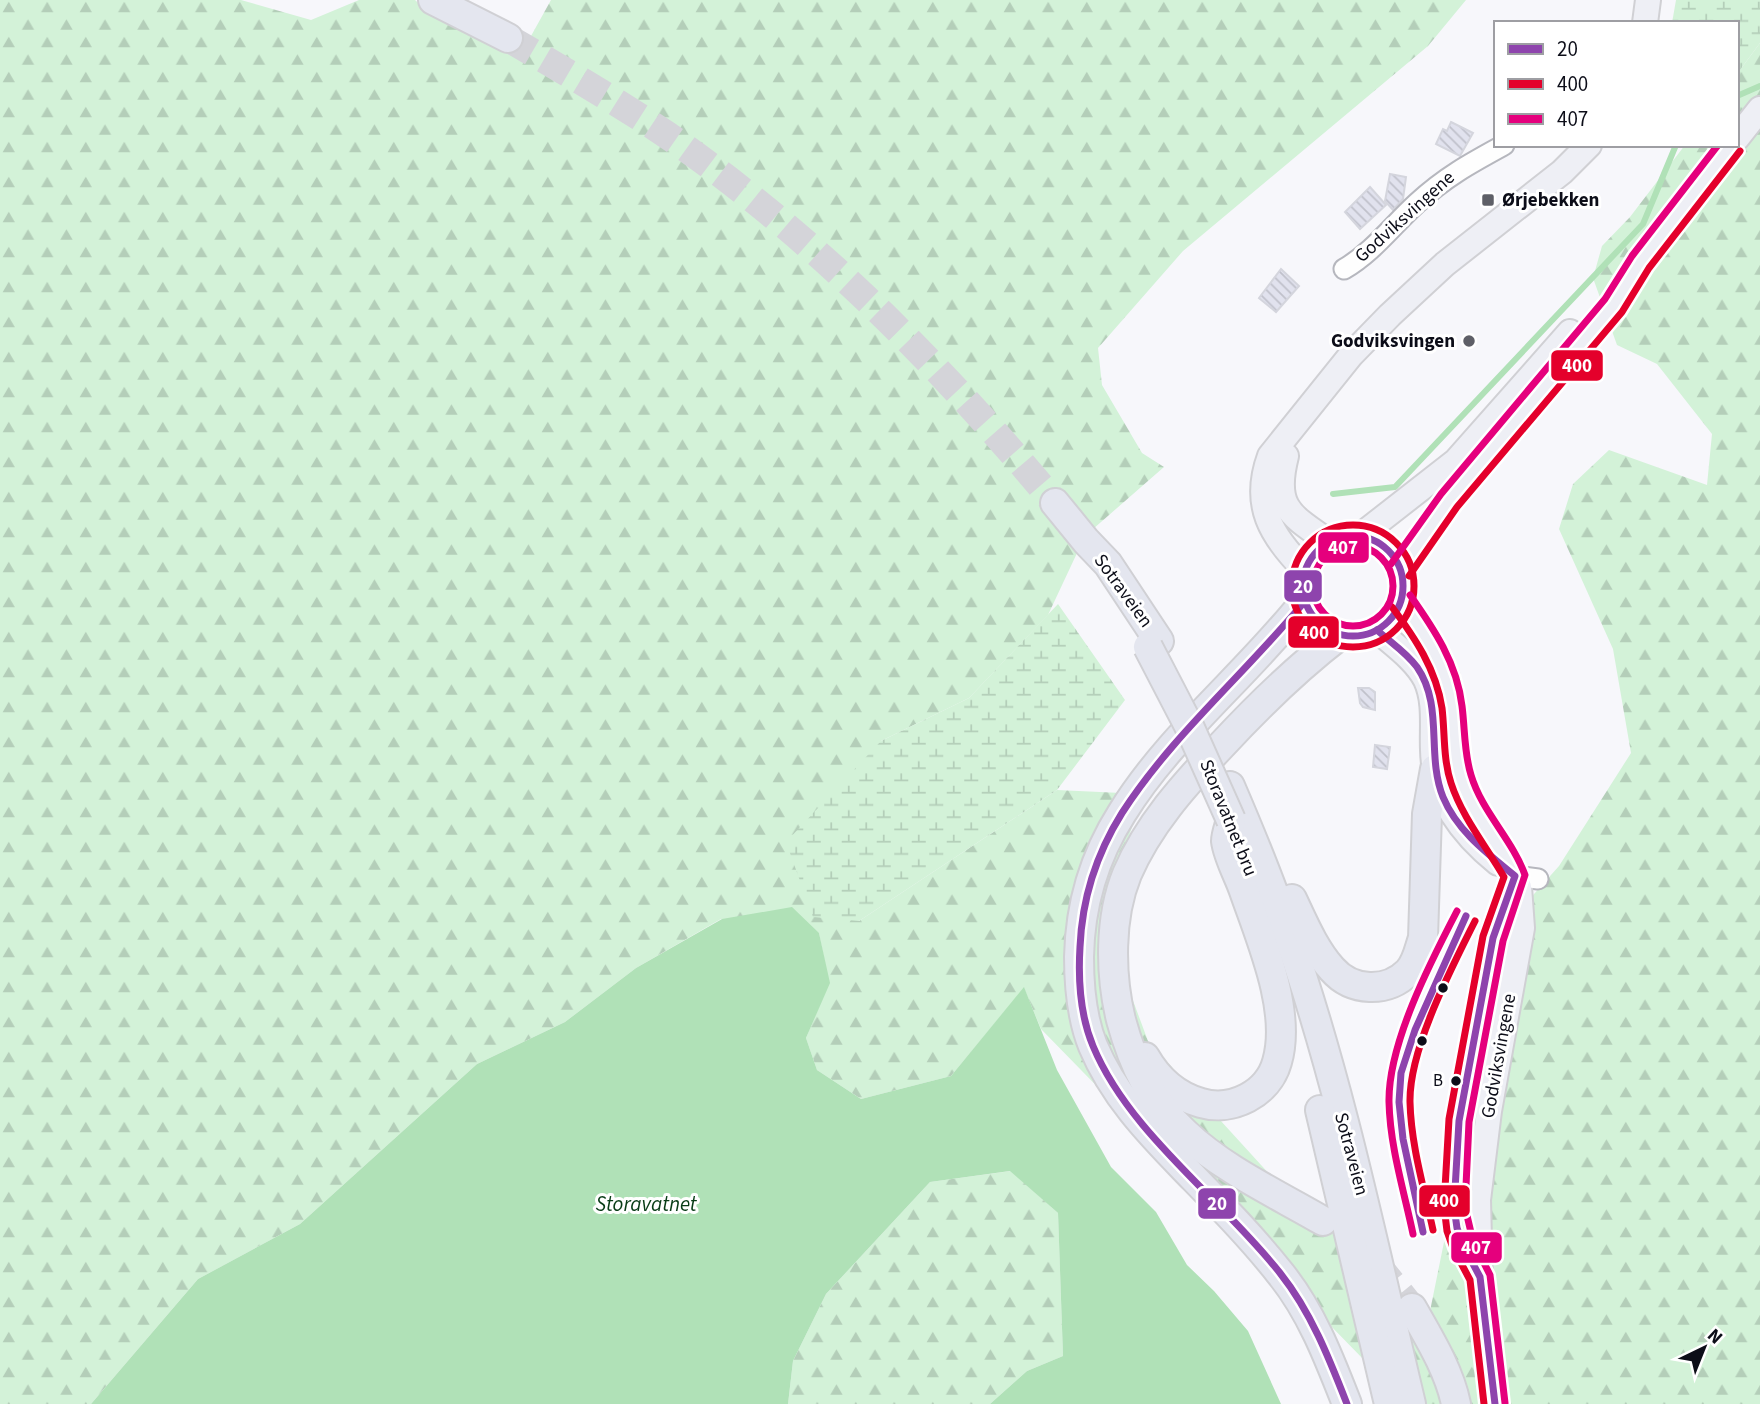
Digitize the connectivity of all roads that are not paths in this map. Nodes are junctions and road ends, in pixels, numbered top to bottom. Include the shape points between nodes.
1 (433, 0) edge
2 (1648, 0) edge
3 (1646, 21) edge
4 (508, 38) tunnel mouth
5 (1760, 109) edge
6 (1739, 135) edge
7 (1500, 147) edge
8 (1587, 147) edge
9 (1730, 147) edge
10 (1640, 262) junction
11 (1344, 269) dead end
12 (1299, 421) junction
13 (1055, 503) tunnel mouth
14 (1360, 536) junction
15 (1329, 542) junction
16 (1305, 570) junction
17 (1401, 570) junction
18 (1305, 601) junction
19 (1401, 601) junction
20 (1377, 630) junction
21 (1340, 635) junction
22 (1153, 644) junction
23 (1435, 769) junction
24 (1526, 878) junction
25 (1272, 909) junction
26 (1118, 1008) junction
27 (1323, 1221) dead end
28 (1412, 1308) tunnel mouth
29 (1347, 1404) edge
30 (1389, 1404) edge
31 (1411, 1404) edge
32 (1456, 1404) edge
33 (1495, 1404) edge

1 - 4 highway
2 - 3 main road
5 - 6 main road
7 - 11 street, Godviksvingene via 1456,171 1364,257
8 - 12 main road via 1390,315 1351,355
9 - 10 main road
10 - 14 main road via 1603,294 1456,461
10 - 17 main road via 1614,305 1449,500
12 - 15 main road via 1287,449 1281,495 1301,523
12 - 16 main road via 1270,456 1262,498 1269,526
13 - 22 highway, Sotraveien via 1086,541 1097,569
14 - 15 main road
14 - 17 main road via 1380,544
15 - 16 main road via 1314,554
16 - 18 main road
17 - 19 main road
18 - 21 main road via 1318,623
18 - 29 highway via 1122,811 1093,868 1082,918 1079,972 1092,1044 1107,1075 1152,1134 1282,1275 1306,1310
19 - 20 main road via 1392,618
19 - 24 main road, Godviksvingene via 1430,641 1447,677 1461,778 1472,806 1504,856
20 - 21 main road
20 - 23 main road via 1416,665 1426,681 1433,705
21 - 26 highway via 1240,726 1173,798 1151,829 1127,874 1119,904 1112,962
22 - 25 highway, Storavatnet bru via 1225,773
22 - 25 highway, Storavatnet bru, bridge via 1231,820 1226,840
23 - 24 main road via 1441,794 1463,829 1489,855
23 - 25 highway via 1427,814 1423,938 1409,971 1393,984 1378,988 1343,980
24 - 33 main road, Godviksvingene via 1519,887 1522,928 1478,1200 1480,1277
25 - 26 highway via 1282,1036 1269,1080 1246,1100 1201,1103 1169,1086 1154,1073
25 - 30 highway, Sotraveien
25 - 31 highway, Sotraveien via 1310,1004 1353,1158
26 - 27 highway via 1140,1076 1154,1100 1185,1134 1221,1161
28 - 32 highway via 1432,1343

